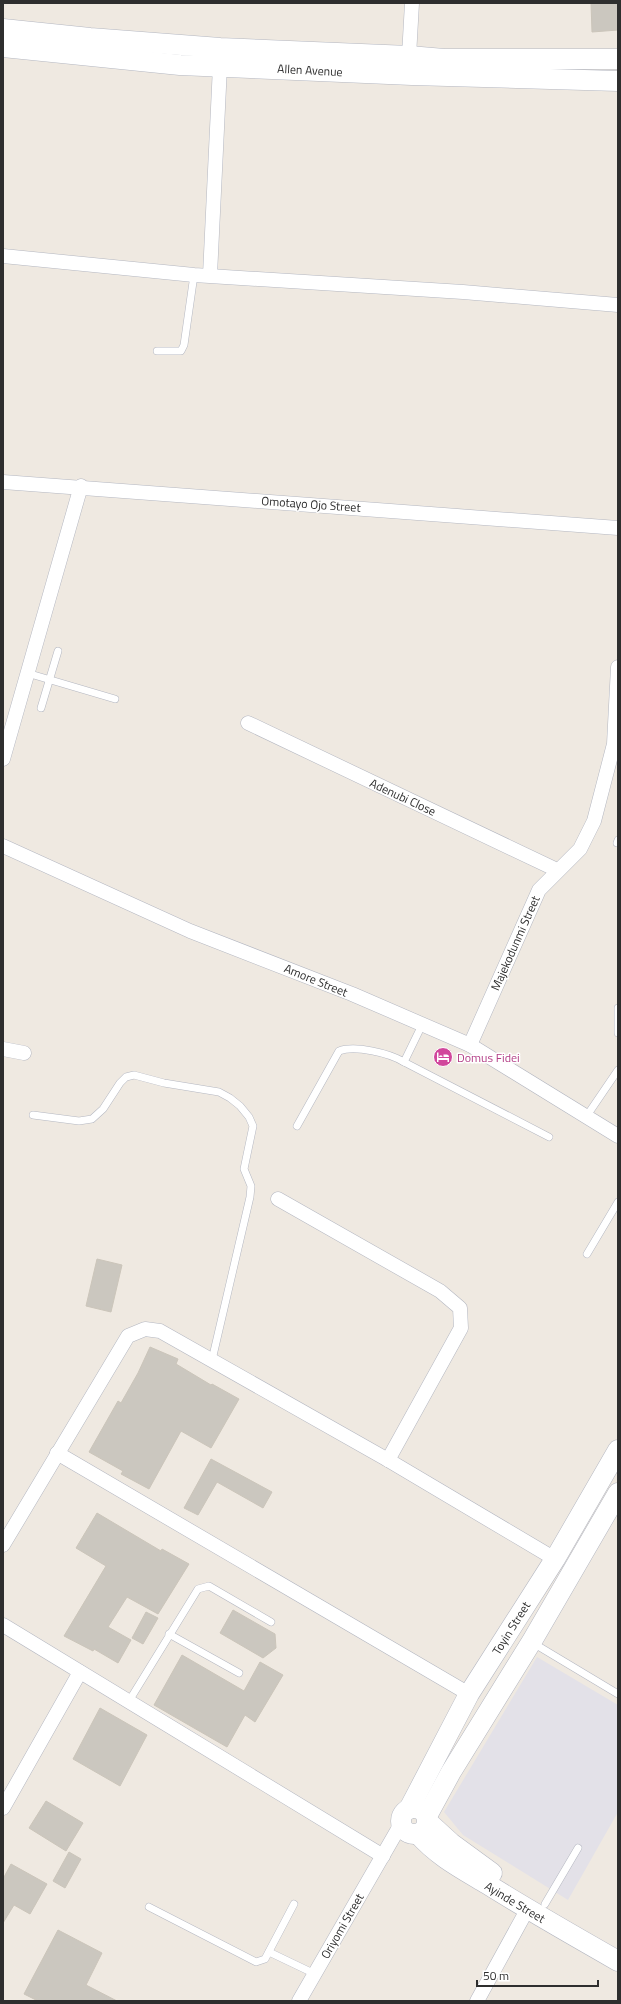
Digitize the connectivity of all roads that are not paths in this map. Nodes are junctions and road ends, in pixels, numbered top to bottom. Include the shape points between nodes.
1 (412, 3) edge
2 (3, 29) edge
3 (3, 48) edge
4 (409, 56) junction
5 (618, 60) edge
6 (220, 66) junction
7 (618, 81) edge
8 (3, 256) edge
9 (194, 275) junction
10 (210, 275) junction
11 (618, 305) edge
12 (157, 351) dead end
13 (3, 482) edge
14 (81, 486) junction
15 (618, 528) edge
16 (58, 651) dead end
17 (618, 667) edge
18 (27, 673) junction
19 (48, 680) junction
20 (617, 690) edge
21 (115, 699) dead end
22 (41, 708) dead end
23 (248, 723) dead end
24 (616, 744) edge
25 (3, 759) edge
26 (3, 846) edge
27 (557, 870) junction
28 (618, 1008) edge
29 (422, 1025) junction
30 (618, 1033) edge
31 (470, 1045) junction
32 (3, 1049) edge
33 (24, 1053) dead end
34 (404, 1062) junction
35 (618, 1070) edge
36 (33, 1115) dead end
37 (586, 1118) junction
38 (297, 1126) dead end
39 (618, 1136) edge
40 (549, 1137) dead end
41 (278, 1199) dead end
42 (618, 1202) edge
43 (587, 1254) dead end
44 (212, 1360) junction
45 (618, 1450) edge
46 (57, 1453) junction
47 (388, 1460) junction
48 (618, 1493) edge
49 (3, 1545) edge
50 (555, 1559) junction
51 (271, 1622) dead end
52 (3, 1625) edge
53 (169, 1634) junction
54 (532, 1641) junction
55 (80, 1672) junction
56 (239, 1673) dead end
57 (469, 1694) junction
58 (618, 1694) edge
59 (129, 1701) junction
60 (3, 1808) edge
61 (415, 1823) junction
62 (578, 1848) dead end
63 (384, 1854) junction
64 (294, 1904) dead end
65 (148, 1907) dead end
66 (536, 1907) junction
67 (618, 1946) edge
68 (269, 1952) junction
69 (618, 1962) edge
70 (315, 1974) junction
71 (299, 2001) edge
72 (477, 2001) edge

1 - 4 street
2 - 4 main road, Allen Avenue via 220,48
3 - 6 main road, Allen Avenue via 180,65
4 - 5 main road, Allen Avenue via 444,59
6 - 7 main road, Allen Avenue via 427,76
6 - 10 street
8 - 9 street
9 - 10 street
9 - 12 lane via 184,345 181,351
10 - 11 street
13 - 14 street, Omotayo Ojo Street
14 - 15 street, Omotayo Ojo Street
14 - 18 street
16 - 19 lane
17 - 20 street, Majekodunmi Street
18 - 19 lane
18 - 25 street
19 - 21 lane
19 - 22 lane
20 - 24 street, Majekodunmi Street
23 - 27 street, Adenubi Close
24 - 27 street, Majekodunmi Street via 594,821 580,849
26 - 29 street, Amore Street via 190,931 352,994
27 - 31 street, Majekodunmi Street via 536,896
28 - 30 lane
29 - 31 street, Amore Street
29 - 34 lane
31 - 37 street, Amore Street
32 - 33 street
34 - 38 lane via 390,1055 353,1048 339,1051
34 - 40 lane
35 - 37 lane
36 - 44 lane via 79,1121 92,1119 103,1110 120,1083 126,1077 134,1075 219,1092 230,1098 249,1117 252,1136 244,1169 251,1186 250,1197
37 - 39 street, Amore Street
41 - 47 street via 440,1291 460,1308 461,1328
42 - 43 lane
44 - 46 street via 160,1331 145,1329 128,1336
44 - 47 street
45 - 50 main road, Toyin Street
46 - 49 street
46 - 57 street
47 - 50 street
48 - 54 main road, Toyin Street
50 - 57 main road, Toyin Street
51 - 53 lane via 209,1586 198,1589
52 - 55 street
53 - 56 lane
53 - 59 lane
54 - 58 lane
54 - 61 main road, Toyin Street via 451,1772
55 - 59 street
55 - 60 street
57 - 61 main road, Toyin Street
59 - 63 street
61 - 63 street, Toyin Street
61 - 66 main road, Ayinde Street via 427,1845 445,1858
62 - 66 lane
63 - 70 street, Oriyomi Street
64 - 68 lane
65 - 68 lane via 256,1962 265,1959
66 - 67 main road, Ayinde Street
66 - 69 main road, Ayinde Street
66 - 72 street
68 - 70 lane
70 - 71 street, Oriyomi Street

